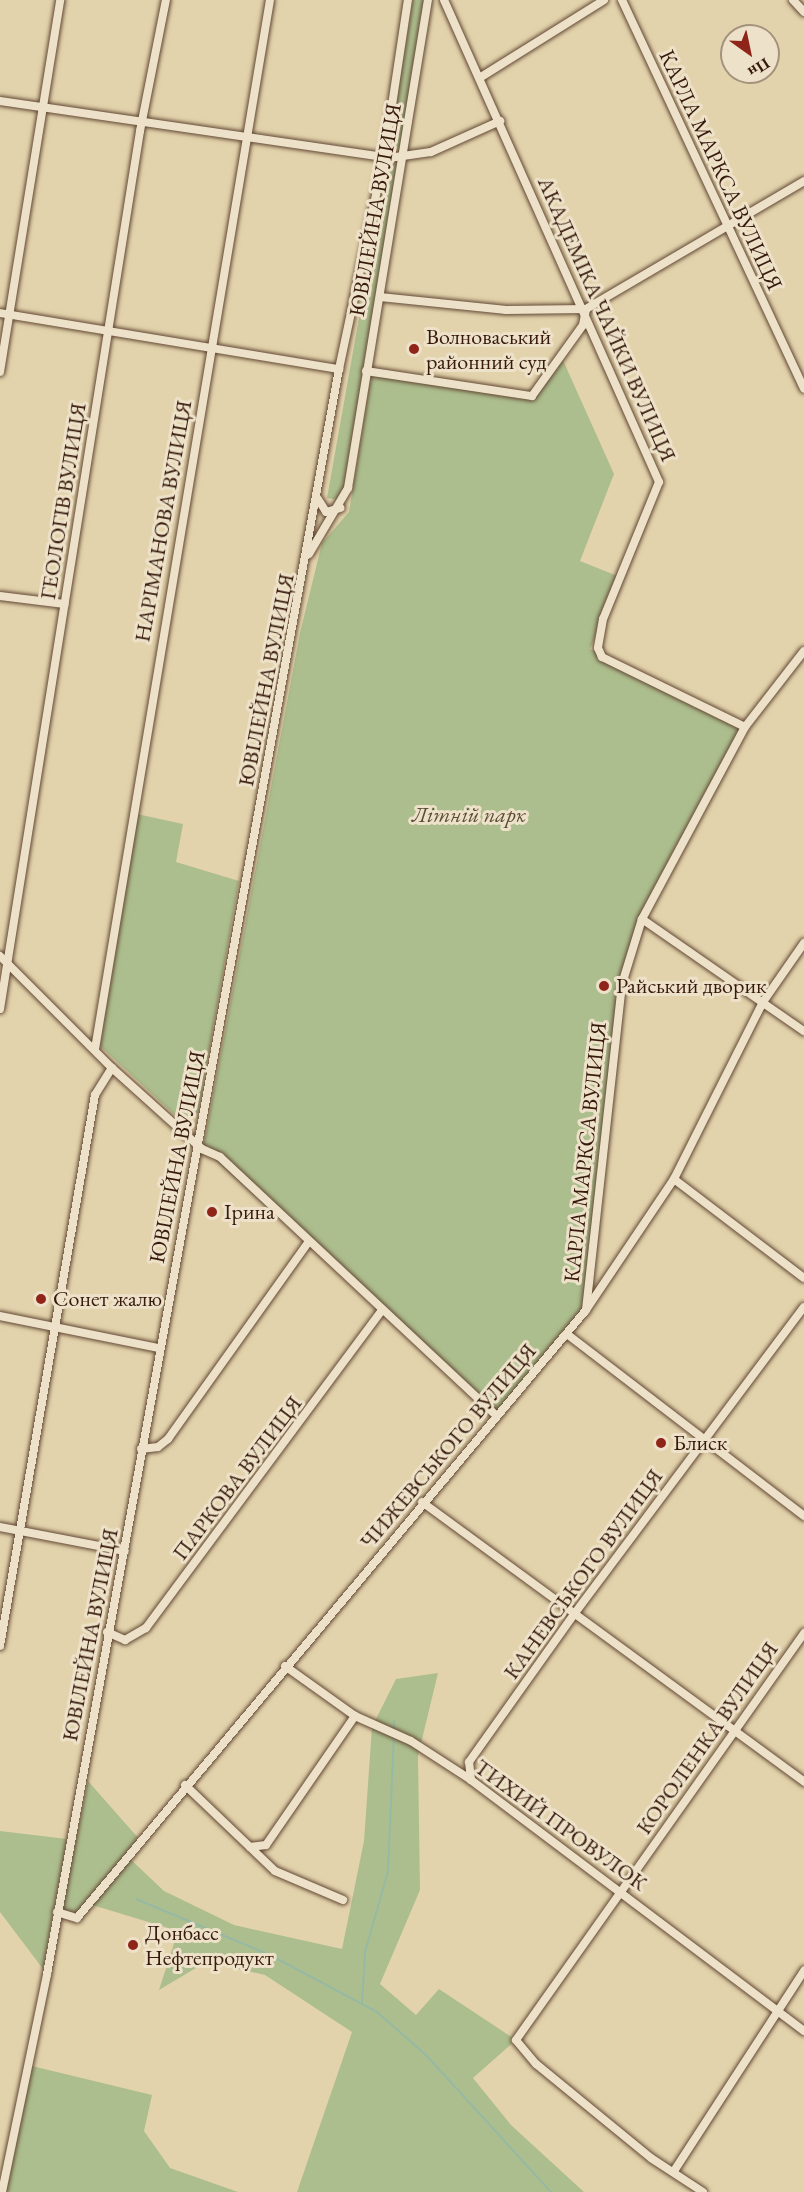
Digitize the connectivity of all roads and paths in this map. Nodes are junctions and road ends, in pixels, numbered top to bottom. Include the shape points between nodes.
1 (60, 0) edge
2 (166, 0) edge
3 (270, 0) edge
4 (408, 0) edge
5 (428, 0) edge
6 (444, 0) edge
7 (604, 0) edge
8 (622, 0) edge
9 (793, 0) edge
10 (804, 12) edge
11 (481, 77) junction
12 (0, 101) edge
13 (44, 108) junction
14 (500, 121) junction
15 (142, 124) junction
16 (247, 140) junction
17 (404, 157) junction
18 (384, 158) junction
19 (804, 181) edge
20 (726, 228) junction
21 (380, 297) junction
22 (586, 309) junction
23 (0, 313) edge
24 (10, 315) junction
25 (110, 332) junction
26 (212, 346) junction
27 (339, 369) junction
28 (366, 371) junction
29 (0, 372) edge
30 (804, 388) edge
31 (317, 496) junction
32 (342, 507) junction
33 (307, 557) junction
34 (0, 596) edge
35 (64, 604) junction
36 (804, 651) edge
37 (745, 727) junction
38 (642, 919) junction
39 (804, 943) edge
40 (3, 958) edge
41 (763, 1002) junction
42 (0, 1009) edge
43 (804, 1031) edge
44 (95, 1049) junction
45 (112, 1068) junction
46 (197, 1144) junction
47 (674, 1179) junction
48 (308, 1243) junction
49 (804, 1278) edge
50 (804, 1307) edge
51 (586, 1310) junction
52 (381, 1312) junction
53 (0, 1317) edge
54 (56, 1327) junction
55 (567, 1334) junction
56 (159, 1348) junction
57 (495, 1414) junction
58 (704, 1439) junction
59 (141, 1449) junction
60 (422, 1502) junction
61 (804, 1516) edge
62 (0, 1527) edge
63 (20, 1531) junction
64 (125, 1551) junction
65 (575, 1613) junction
66 (107, 1632) junction
67 (804, 1633) edge
68 (0, 1646) edge
69 (285, 1666) junction
70 (355, 1716) junction
71 (733, 1732) junction
72 (471, 1780) junction
73 (804, 1782) edge
74 (185, 1785) junction
75 (250, 1846) junction
76 (622, 1891) junction
77 (343, 1900) dead end
78 (57, 1912) junction
79 (804, 1971) edge
80 (775, 2013) junction
81 (804, 2031) edge
82 (674, 2171) junction
83 (2, 2192) edge
84 (703, 2192) edge

1 - 13 street
2 - 15 street, ГЕОЛОГІВ ВУЛИЦЯ
3 - 16 street, НАРІМАНОВА ВУЛИЦЯ
4 - 18 street, ЮВІЛЕЙНА ВУЛИЦЯ
5 - 17 street, ЮВІЛЕЙНА ВУЛИЦЯ
6 - 11 street, АКАДЕМІКА ЧАЙКИ ВУЛИЦЯ
7 - 11 street
8 - 20 street, КАРЛА МАРКСА ВУЛИЦЯ
9 - 10 street
11 - 14 street, АКАДЕМІКА ЧАЙКИ ВУЛИЦЯ
12 - 13 street
13 - 15 street
13 - 24 street
14 - 17 street via 431,152
14 - 22 street, АКАДЕМІКА ЧАЙКИ ВУЛИЦЯ
15 - 16 street
15 - 25 street, ГЕОЛОГІВ ВУЛИЦЯ
16 - 18 street
16 - 26 street, НАРІМАНОВА ВУЛИЦЯ
17 - 18 street
17 - 21 street, ЮВІЛЕЙНА ВУЛИЦЯ
18 - 27 street, ЮВІЛЕЙНА ВУЛИЦЯ
19 - 20 street
20 - 22 street
20 - 30 street, КАРЛА МАРКСА ВУЛИЦЯ
21 - 22 street via 506,310
21 - 28 street, ЮВІЛЕЙНА ВУЛИЦЯ
22 - 28 street via 583,325 532,396
22 - 37 street, АКАДЕМІКА ЧАЙКИ ВУЛИЦЯ via 659,482 598,636 602,657
23 - 24 street
24 - 25 street
24 - 29 street
25 - 26 street
25 - 35 street, ГЕОЛОГІВ ВУЛИЦЯ
26 - 27 street
26 - 44 street, НАРІМАНОВА ВУЛИЦЯ
27 - 31 street, ЮВІЛЕЙНА ВУЛИЦЯ
28 - 32 street, ЮВІЛЕЙНА ВУЛИЦЯ
31 - 32 street via 326,513
31 - 33 street, ЮВІЛЕЙНА ВУЛИЦЯ
32 - 33 street, ЮВІЛЕЙНА ВУЛИЦЯ
33 - 46 street, ЮВІЛЕЙНА ВУЛИЦЯ
34 - 35 street
35 - 40 street, ГЕОЛОГІВ ВУЛИЦЯ
36 - 37 street, КАРЛА МАРКСА ВУЛИЦЯ
37 - 38 street, КАРЛА МАРКСА ВУЛИЦЯ
38 - 41 street
38 - 51 street, КАРЛА МАРКСА ВУЛИЦЯ via 622,984
39 - 41 street, ЧИЖЕВСЬКОГО ВУЛИЦЯ
40 - 42 street, ГЕОЛОГІВ ВУЛИЦЯ
40 - 44 street
41 - 43 street
41 - 47 street, ЧИЖЕВСЬКОГО ВУЛИЦЯ
44 - 45 street
45 - 46 street
45 - 54 street via 95,1095
46 - 48 street via 219,1157
46 - 56 street, ЮВІЛЕЙНА ВУЛИЦЯ
47 - 49 street
47 - 51 street, ЧИЖЕВСЬКОГО ВУЛИЦЯ
48 - 52 street
48 - 59 street via 168,1438 158,1447
50 - 58 street, КАНЕВСЬКОГО ВУЛИЦЯ
51 - 55 street, ЧИЖЕВСЬКОГО ВУЛИЦЯ
52 - 57 street
52 - 66 street, ПАРКОВА ВУЛИЦЯ via 146,1628 125,1640
53 - 54 street
54 - 56 street
54 - 63 street
55 - 57 street, ЧИЖЕВСЬКОГО ВУЛИЦЯ
55 - 58 street
56 - 59 street, ЮВІЛЕЙНА ВУЛИЦЯ
57 - 60 street, ЧИЖЕВСЬКОГО ВУЛИЦЯ
58 - 61 street
58 - 65 street, КАНЕВСЬКОГО ВУЛИЦЯ
59 - 64 street, ЮВІЛЕЙНА ВУЛИЦЯ
60 - 65 street
60 - 69 street, ЧИЖЕВСЬКОГО ВУЛИЦЯ
62 - 63 street
63 - 64 street
63 - 68 street
64 - 66 street, ЮВІЛЕЙНА ВУЛИЦЯ
65 - 71 street
65 - 72 street, КАНЕВСЬКОГО ВУЛИЦЯ via 470,1762
66 - 78 street, ЮВІЛЕЙНА ВУЛИЦЯ
67 - 71 street, КОРОЛЕНКА ВУЛИЦЯ
69 - 70 street, ТИХИЙ ПРОВУЛОК
69 - 74 street, ЧИЖЕВСЬКОГО ВУЛИЦЯ
70 - 72 street, ТИХИЙ ПРОВУЛОК via 411,1741
70 - 75 street via 266,1845
71 - 73 street
71 - 76 street, КОРОЛЕНКА ВУЛИЦЯ
72 - 76 street, ТИХИЙ ПРОВУЛОК
74 - 75 street
74 - 78 street, ЧИЖЕВСЬКОГО ВУЛИЦЯ via 77,1918
75 - 77 street via 290,1880
76 - 80 street, ТИХИЙ ПРОВУЛОК
76 - 82 street, КОРОЛЕНКА ВУЛИЦЯ via 516,2040 545,2071
78 - 83 street, ЮВІЛЕЙНА ВУЛИЦЯ
79 - 80 street
80 - 81 street, ТИХИЙ ПРОВУЛОК
80 - 82 street
82 - 84 street

